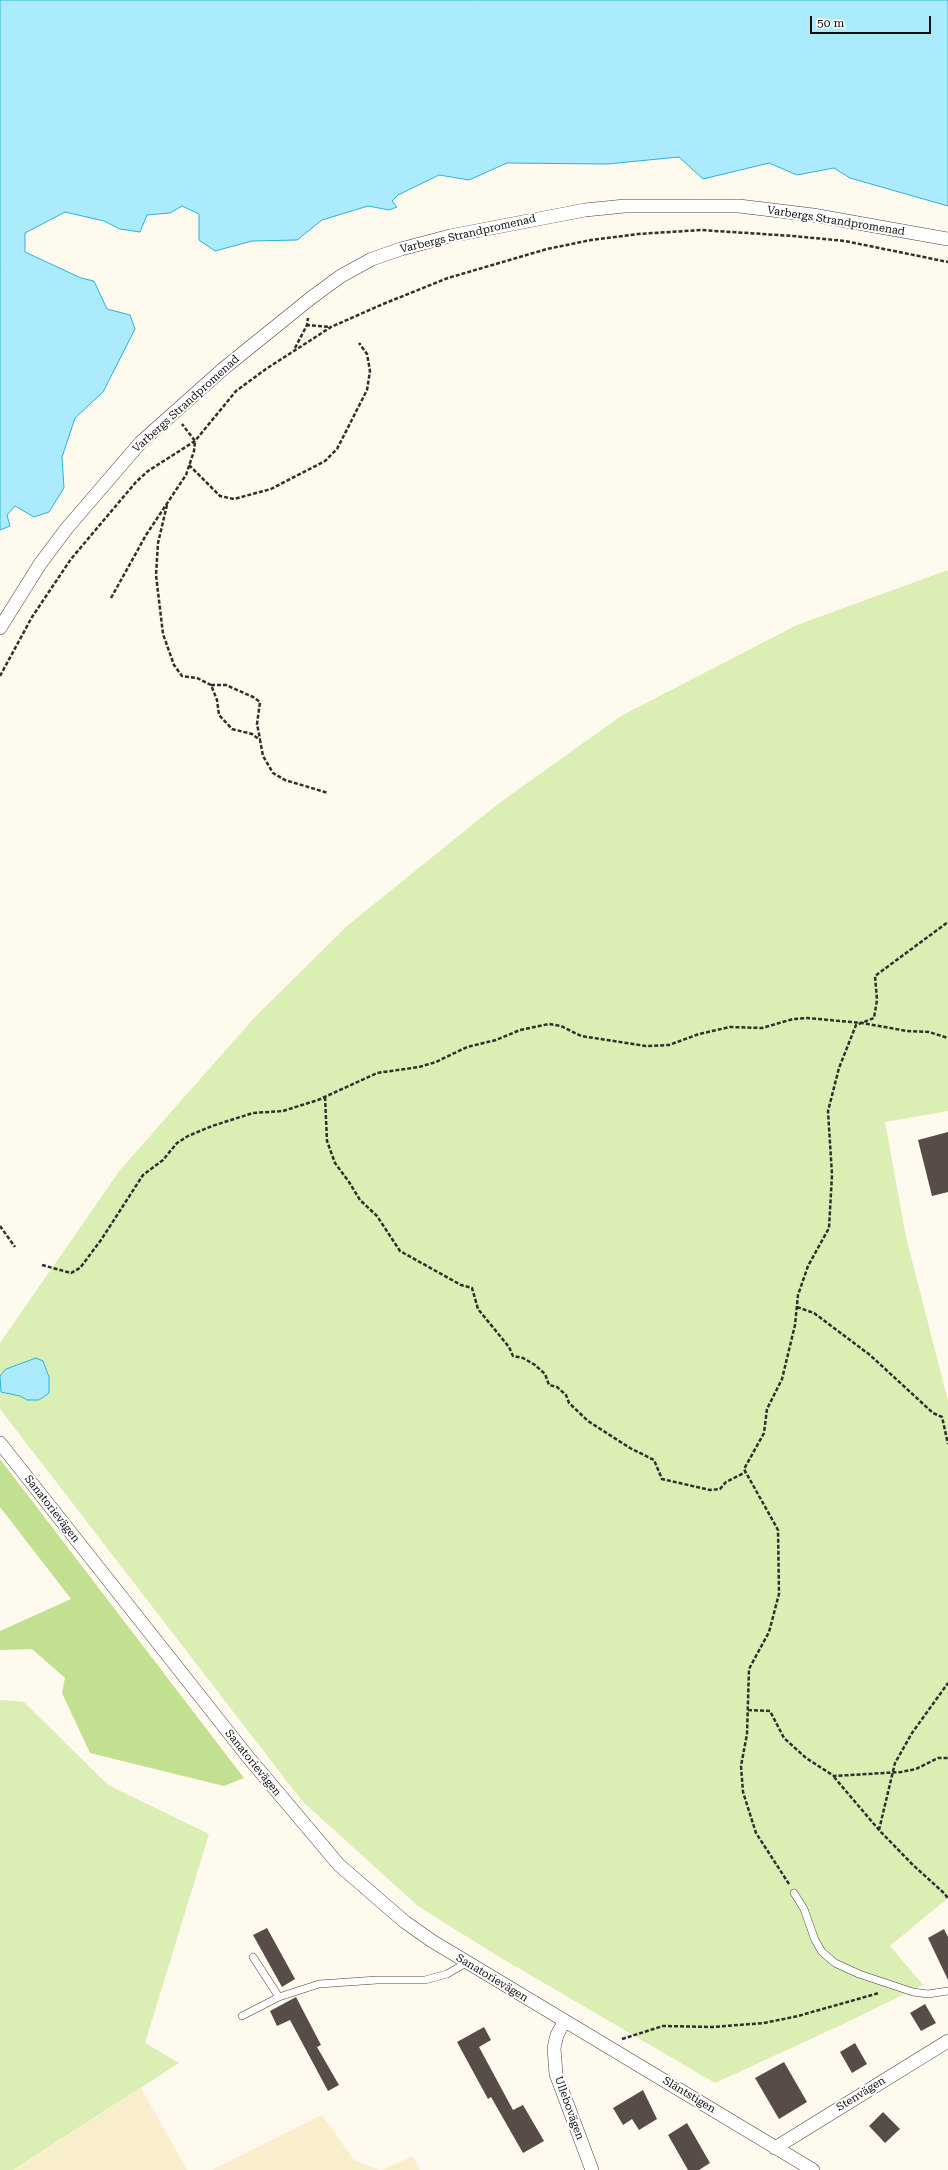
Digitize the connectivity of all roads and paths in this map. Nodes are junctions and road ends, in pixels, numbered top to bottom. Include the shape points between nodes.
1 (948, 239) edge
2 (948, 262) edge
3 (311, 298) junction
4 (279, 324) junction
5 (307, 325) junction
6 (331, 327) junction
7 (359, 343) dead end
8 (294, 350) junction
9 (172, 413) junction
10 (195, 441) junction
11 (189, 465) junction
12 (167, 505) junction
13 (112, 598) dead end
14 (0, 628) edge
15 (0, 676) edge
16 (210, 685) junction
17 (260, 740) junction
18 (328, 793) dead end
19 (948, 922) edge
20 (862, 1023) junction
21 (948, 1038) edge
22 (325, 1097) junction
23 (0, 1226) edge
24 (15, 1247) dead end
25 (42, 1265) dead end
26 (797, 1307) junction
27 (0, 1443) edge
28 (948, 1444) edge
29 (746, 1472) junction
30 (948, 1683) edge
31 (748, 1710) junction
32 (948, 1758) edge
33 (892, 1773) junction
34 (834, 1776) junction
35 (879, 1830) junction
36 (794, 1893) joint
37 (948, 1899) edge
38 (253, 1957) dead end
39 (466, 1963) junction
40 (896, 1987) junction
41 (948, 1991) edge
42 (279, 1997) junction
43 (242, 2016) dead end
44 (564, 2022) junction
45 (948, 2041) edge
46 (604, 2046) junction
47 (775, 2148) junction
48 (592, 2170) edge
49 (813, 2170) edge

1 - 3 street, Varbergs Strandpromenad via 813,215 739,206 626,206 523,221 401,249 372,259 341,276
2 - 6 path via 845,241 793,236 701,230 638,234 547,249 484,266 448,278
3 - 4 street, Varbergs Strandpromenad
3 - 5 path
4 - 5 path
4 - 9 street, Varbergs Strandpromenad
5 - 6 path
5 - 8 path
6 - 8 path
7 - 11 path via 367,354 370,371 367,390 337,449 325,461 271,489 234,499 220,496
8 - 10 path via 236,391
9 - 10 path
9 - 14 street, Varbergs Strandpromenad via 141,442 67,528 40,564
10 - 11 path
10 - 15 path via 148,471 118,501 71,559
11 - 12 path via 186,475
12 - 13 path via 146,535
12 - 16 path via 158,543 156,574 163,634 174,665 182,676 196,678
16 - 17 path via 217,700 219,715 232,729 252,734
16 - 17 path via 226,685 260,702 257,724
17 - 18 path via 263,756 273,773 285,780
19 - 20 path via 875,976 877,1000 874,1018
20 - 21 path via 929,1032
20 - 22 path via 794,1019 762,1028 730,1027 699,1034 669,1045 646,1046 581,1036 561,1026 549,1024 520,1030 496,1040 467,1047 419,1067 377,1073
20 - 26 path via 856,1025 839,1068 828,1111 832,1176 829,1228 808,1266 798,1295
22 - 25 path via 283,1111 253,1113 212,1126 177,1142 163,1160 143,1174 98,1246 80,1268 71,1273
22 - 29 path via 327,1141 335,1162 360,1200 377,1216 400,1252 461,1285 472,1288 478,1309 509,1347 512,1356 535,1364 545,1374 549,1385 557,1387 566,1395 569,1403 588,1421 654,1460 662,1479 710,1490 720,1489 726,1482
23 - 24 path
26 - 28 path via 814,1313 870,1355 933,1413 942,1417
26 - 29 path via 782,1379 767,1409 764,1433 744,1469
27 - 39 street, Sanatorievägen via 248,1758 319,1844 339,1865 405,1922
29 - 31 path via 778,1530 779,1594 769,1632 749,1669
30 - 33 path via 912,1734
31 - 34 path via 770,1711 784,1738 806,1758
31 - 36 path via 741,1766 743,1792 756,1833
32 - 33 path via 938,1758 916,1769
33 - 34 path
33 - 35 path
34 - 35 path
35 - 37 path
36 - 40 lane via 804,1909 822,1952 835,1963
38 - 42 lane
39 - 42 lane via 447,1974 426,1980 320,1984
39 - 44 street, Sanatorievägen
40 - 41 lane via 928,1994
40 - 46 path via 798,2016 764,2023 713,2027 663,2026
42 - 43 lane
44 - 46 street, Släntstigen
44 - 48 street, Ullebovägen via 554,2048 556,2074
45 - 47 street, Stenvägen
46 - 47 street, Släntstigen
47 - 49 street, Släntstigen

